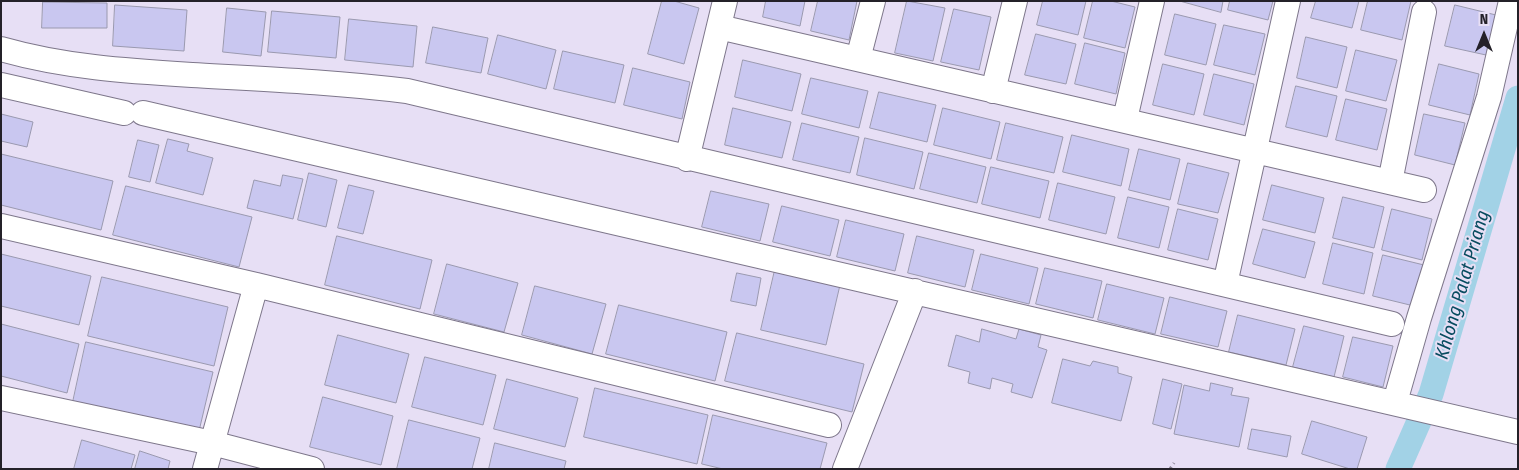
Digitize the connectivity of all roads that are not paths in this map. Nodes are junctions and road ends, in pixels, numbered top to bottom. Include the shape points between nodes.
1 (725, 1) edge
2 (873, 1) edge
3 (1015, 1) edge
4 (1152, 1) edge
5 (1288, 1) edge
6 (1511, 1) edge
7 (1424, 12) dead end
8 (719, 27) junction
9 (1, 49) edge
10 (858, 60) junction
11 (1, 85) edge
12 (993, 91) junction
13 (1126, 119) junction
14 (1254, 152) junction
15 (687, 159) junction
16 (1390, 182) junction
17 (1424, 190) dead end
18 (1, 226) edge
19 (1226, 284) junction
20 (256, 285) junction
21 (915, 291) junction
22 (1392, 324) dead end
23 (1, 398) edge
24 (1395, 402) junction
25 (829, 425) dead end
26 (1518, 432) edge
27 (212, 443) junction
28 (205, 469) edge
29 (312, 469) edge
30 (845, 469) edge

1 - 8 street
2 - 10 street
3 - 12 street
4 - 13 street
5 - 14 street
6 - 24 street via 1489,97
7 - 16 street
8 - 10 street
8 - 15 street
9 - 15 street via 107,70 356,84 407,92
10 - 12 street
11 - 21 street
12 - 13 street
13 - 14 street
14 - 16 street
14 - 19 street
15 - 19 street
16 - 17 street
18 - 20 street
19 - 22 street
20 - 25 street
20 - 27 street
21 - 24 street
21 - 30 street
23 - 27 street
24 - 26 street
27 - 28 street
27 - 29 street

